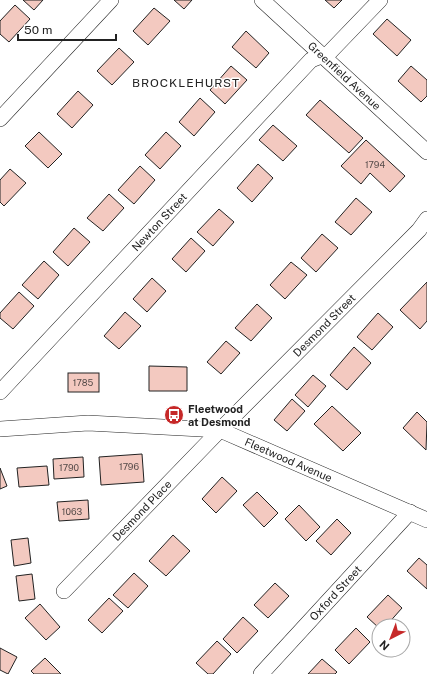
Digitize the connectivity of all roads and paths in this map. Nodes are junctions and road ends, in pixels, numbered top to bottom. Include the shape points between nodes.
1 (111, 0) edge
2 (262, 0) edge
3 (380, 0) edge
4 (322, 56) junction
5 (0, 119) edge
6 (427, 152) edge
7 (427, 220) edge
8 (0, 392) edge
9 (0, 429) edge
10 (220, 430) junction
11 (410, 512) junction
12 (427, 520) edge
13 (64, 591) dead end
14 (261, 674) edge

1 - 5 street
2 - 4 street, Greenfield Avenue
3 - 4 street, Newton Street via 329,53
4 - 6 street, Greenfield Avenue
4 - 8 street, Newton Street via 311,60
7 - 10 street, Desmond Street
9 - 10 street, Fleetwood Avenue via 88,423
10 - 11 street, Fleetwood Avenue
10 - 13 street, Desmond Place
11 - 12 street, Fleetwood Avenue
11 - 14 street, Oxford Street

